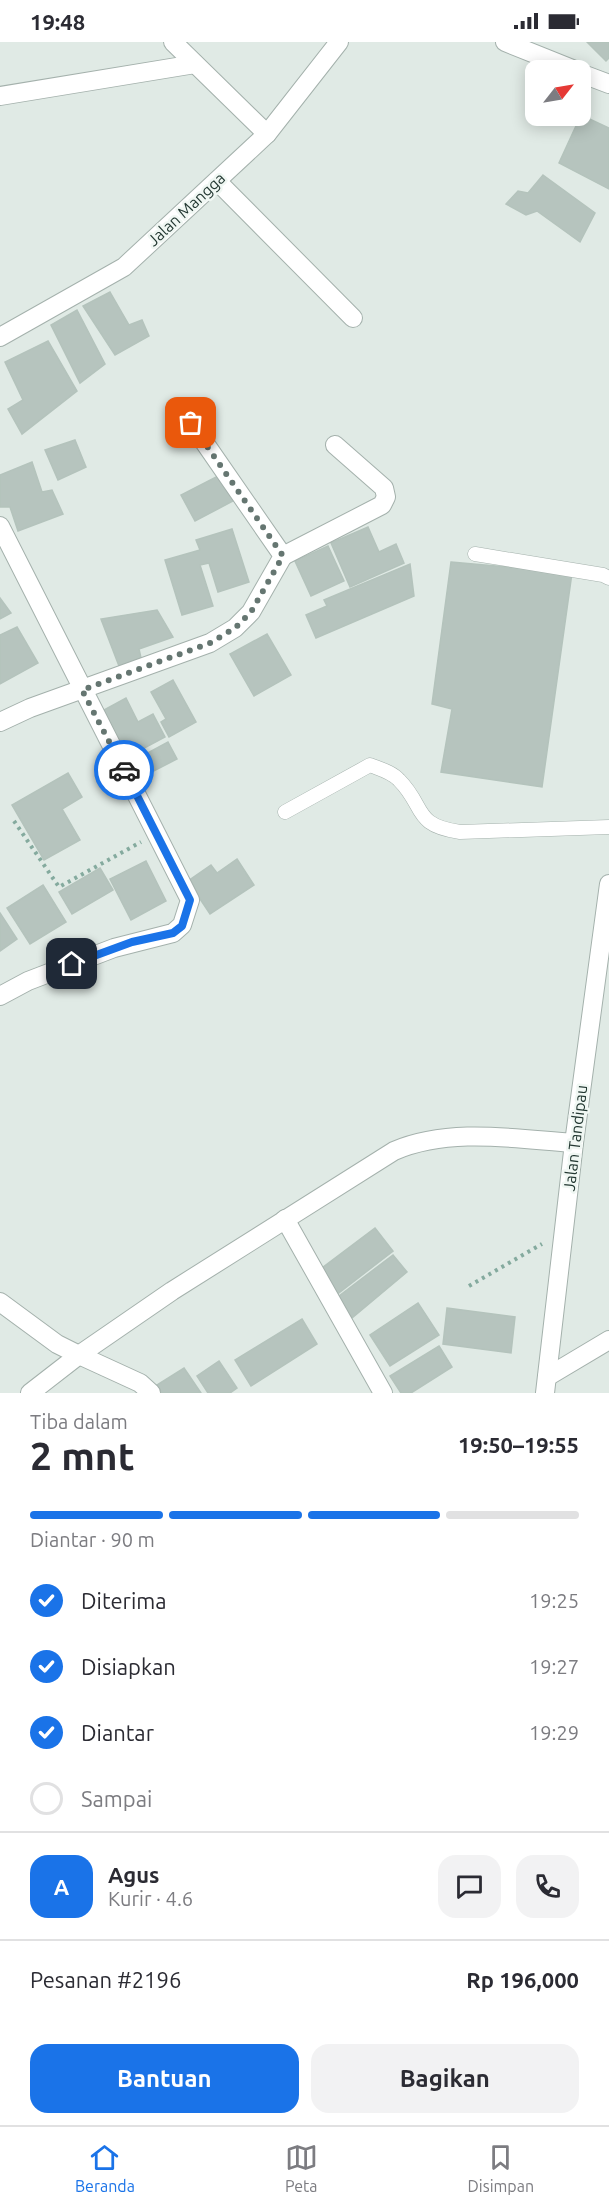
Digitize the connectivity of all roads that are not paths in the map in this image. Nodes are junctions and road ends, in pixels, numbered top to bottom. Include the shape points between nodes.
1 (173, 42) edge
2 (339, 42) edge
3 (505, 42) edge
4 (550, 60) edge
5 (195, 64) junction
6 (591, 77) edge
7 (609, 84) edge
8 (0, 96) edge
9 (267, 134) junction
10 (217, 181) junction
11 (353, 318) dead end
12 (0, 337) edge
13 (191, 423) dead end
14 (335, 445) dead end
15 (0, 526) edge
16 (476, 554) dead end
17 (283, 556) junction
18 (609, 578) edge
19 (82, 690) junction
20 (0, 723) edge
21 (285, 812) dead end
22 (609, 827) edge
23 (609, 884) edge
24 (0, 996) edge
25 (574, 1143) junction
26 (285, 1219) junction
27 (0, 1302) edge
28 (609, 1340) edge
29 (79, 1355) junction
30 (546, 1385) edge
31 (30, 1393) edge
32 (151, 1393) edge
33 (383, 1393) edge

1 - 5 street
2 - 9 street, Jalan Mangga
3 - 4 street
5 - 8 street
5 - 9 street
6 - 7 street
9 - 10 street, Jalan Mangga
10 - 11 street
10 - 12 street, Jalan Mangga via 124,267
13 - 17 street
14 - 17 street via 384,488 386,497 382,505
15 - 19 street
16 - 18 lane
17 - 19 street via 251,612 235,628 210,643
19 - 20 street
19 - 24 street via 190,900 181,928 168,935 114,948
21 - 22 lane via 370,765 399,779 427,820 440,829 460,832
23 - 25 street, Jalan Tandipau
25 - 26 street via 469,1137 407,1145
25 - 30 street, Jalan Tandipau
26 - 29 street
26 - 33 street
27 - 29 street via 57,1344
28 - 30 street
29 - 31 street
29 - 32 street via 140,1383

